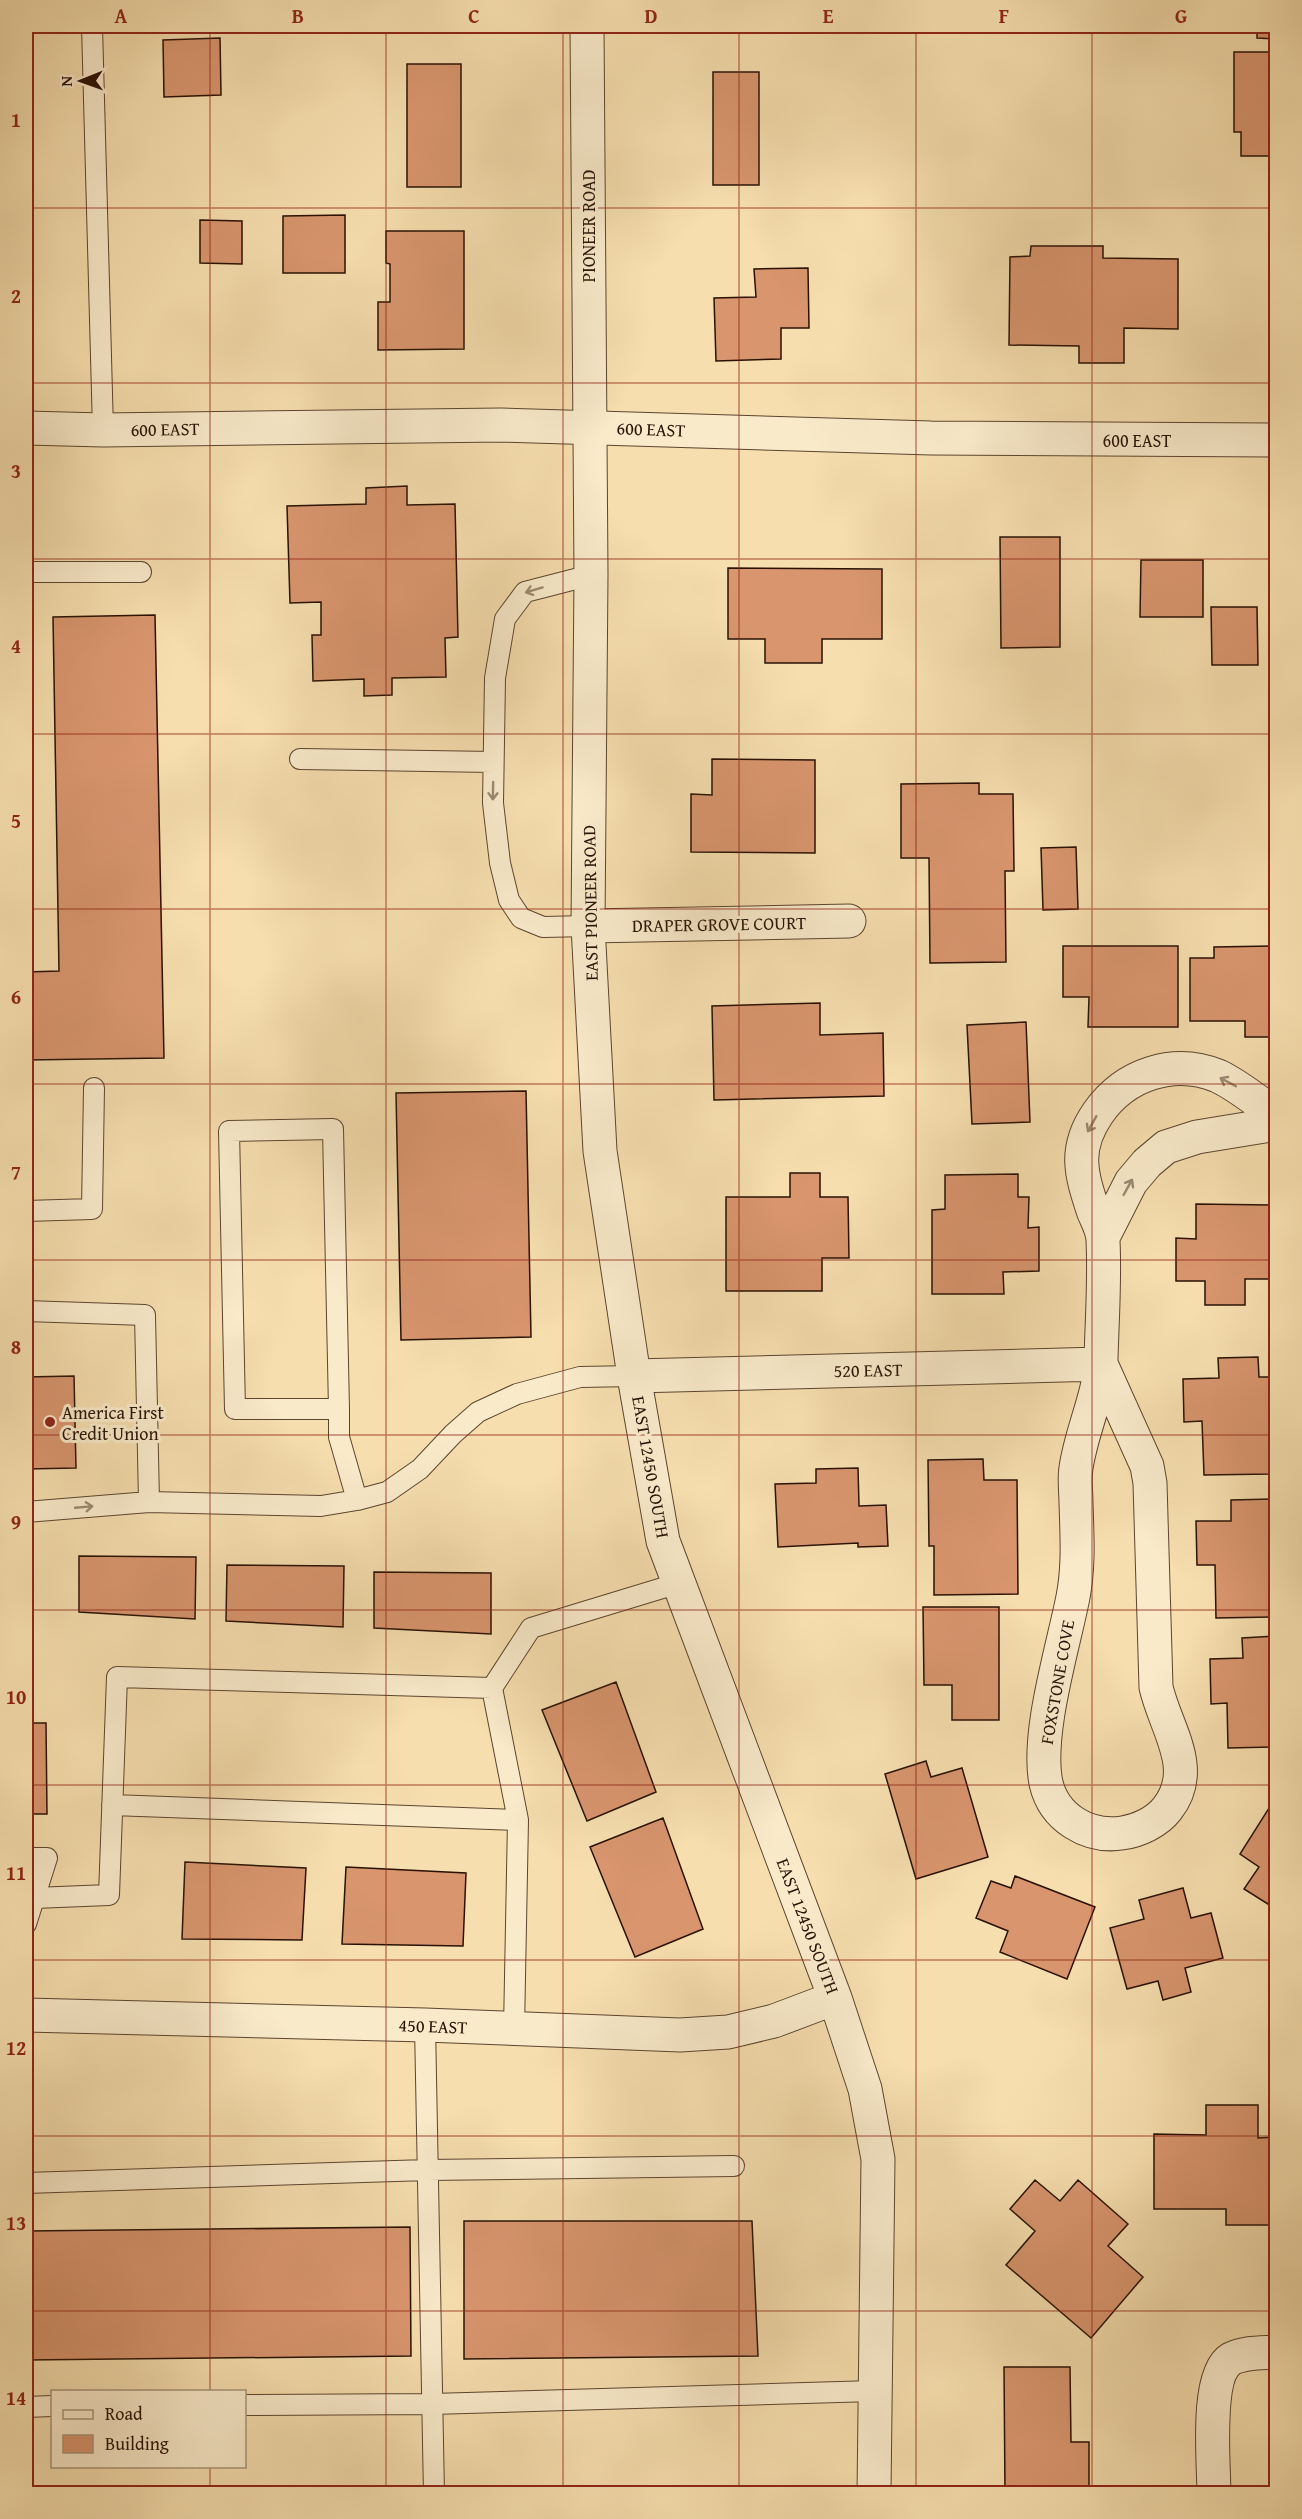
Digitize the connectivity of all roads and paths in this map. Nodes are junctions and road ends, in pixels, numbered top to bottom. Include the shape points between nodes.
1 (92, 26) edge
2 (587, 26) edge
3 (589, 427) junction
4 (26, 428) edge
5 (103, 430) junction
6 (1276, 440) edge
7 (141, 572) dead end
8 (26, 573) edge
9 (591, 575) junction
10 (300, 759) dead end
11 (494, 762) junction
12 (849, 921) dead end
13 (588, 926) junction
14 (94, 1088) dead end
15 (1276, 1115) edge
16 (1276, 1124) edge
17 (26, 1211) edge
18 (1103, 1237) junction
19 (26, 1311) edge
20 (1101, 1364) junction
21 (634, 1376) junction
22 (339, 1409) junction
23 (357, 1500) junction
24 (149, 1502) junction
25 (26, 1512) edge
26 (679, 1583) junction
27 (492, 1688) junction
28 (112, 1805) junction
29 (518, 1820) junction
30 (26, 1858) edge
31 (34, 1898) junction
32 (26, 1924) edge
33 (835, 1998) junction
34 (26, 2015) edge
35 (425, 2025) junction
36 (514, 2029) junction
37 (734, 2166) dead end
38 (427, 2170) junction
39 (26, 2183) edge
40 (1276, 2352) edge
41 (874, 2391) junction
42 (432, 2404) junction
43 (246, 2405) edge
44 (26, 2406) edge
45 (51, 2406) edge
46 (434, 2493) edge
47 (874, 2493) edge
48 (1214, 2493) edge

1 - 5 lane
2 - 3 street, PIONEER ROAD
3 - 5 street, 600 EAST
3 - 6 street, 600 EAST via 931,438
3 - 9 street, EAST PIONEER ROAD
4 - 5 street, 600 EAST
7 - 8 lane
9 -> 11 lane via 525,592 505,619 495,678
9 - 13 street, EAST PIONEER ROAD
10 - 11 lane
11 -> 13 lane via 493,803 509,900 521,918 543,927
12 - 13 street, DRAPER GROVE COURT
13 - 21 street, EAST PIONEER ROAD via 600,1151
14 - 17 lane via 92,1209
15 -> 18 street, FOXSTONE COVE via 1239,1088 1196,1070 1173,1069 1130,1081 1100,1111 1083,1145 1081,1176
18 -> 16 street, FOXSTONE COVE via 1131,1182 1166,1147 1197,1137
18 - 20 street, FOXSTONE COVE
19 - 24 lane via 145,1315
20 - 20 street, FOXSTONE COVE via 1147,1466 1152,1503 1156,1687 1181,1761 1181,1780 1176,1798 1146,1826 1099,1835 1077,1826 1059,1809 1047,1786 1044,1758 1076,1579 1076,1469
20 - 21 street, 520 EAST
21 - 23 lane via 580,1377 517,1394 478,1412 420,1469 387,1492
21 - 26 street, EAST 12450 SOUTH via 663,1541
22 - 22 lane via 333,1129 229,1131 235,1409
22 - 23 lane via 339,1437
23 - 24 lane via 321,1506
25 -> 24 lane
26 - 27 lane via 531,1629
26 - 33 street, EAST 12450 SOUTH
27 - 28 lane via 117,1677
27 - 29 lane
28 - 29 lane
28 - 31 lane via 109,1896
29 - 36 lane
30 - 31 lane via 47,1858
31 - 32 lane
33 - 36 street, 450 EAST via 774,2021 728,2032 680,2035
33 - 41 street, EAST 12450 SOUTH via 865,2088 878,2159
34 - 35 street, 450 EAST
35 - 36 street, 450 EAST
35 - 38 lane
37 - 38 lane
38 - 39 lane
38 - 42 lane
40 - 48 street via 1229,2360 1220,2374 1213,2424
41 - 42 lane
41 - 47 street, EAST 12450 SOUTH
42 - 43 lane
42 - 46 lane
44 - 45 lane

